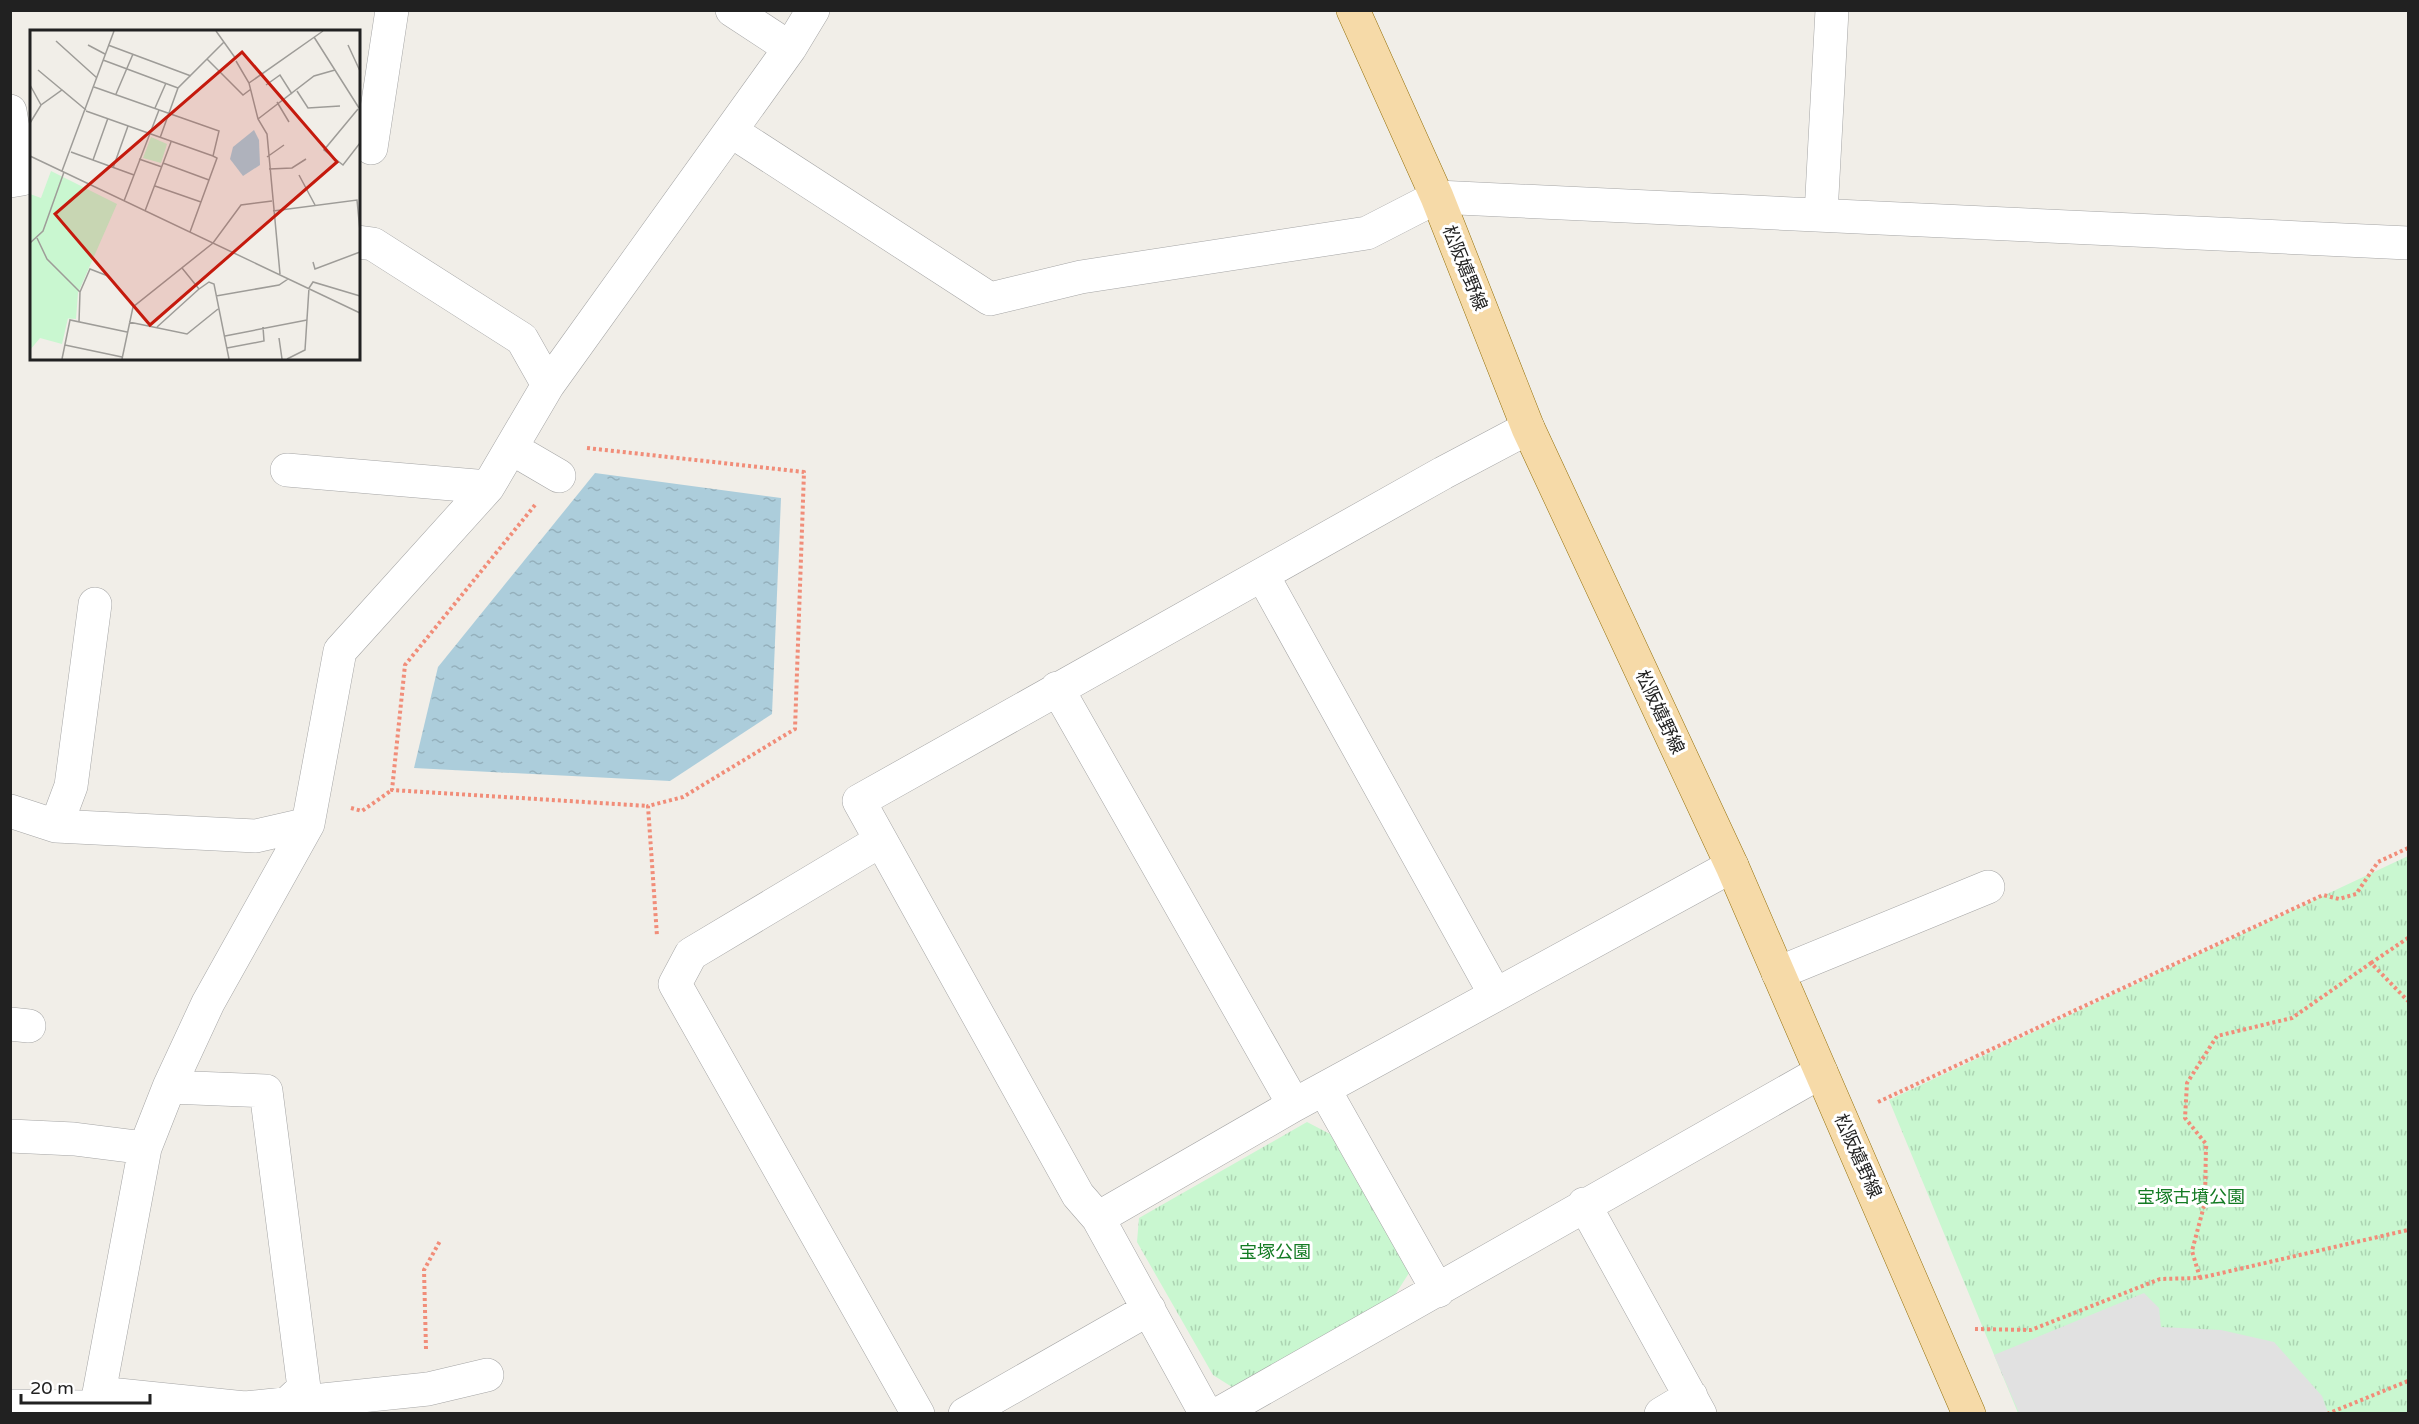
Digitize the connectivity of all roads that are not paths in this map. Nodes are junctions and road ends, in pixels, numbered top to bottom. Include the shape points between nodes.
1 (392, 10) edge
2 (732, 10) edge
3 (813, 10) edge
4 (1353, 10) edge
5 (1832, 10) edge
6 (790, 48) junction
7 (10, 111) edge
8 (731, 131) junction
9 (371, 148) dead end
10 (10, 181) edge
11 (1437, 197) junction
12 (1821, 214) junction
13 (360, 242) edge
14 (2409, 243) edge
15 (548, 385) junction
16 (1528, 428) junction
17 (511, 448) junction
18 (287, 470) dead end
19 (559, 476) road end
20 (488, 487) junction
21 (1263, 576) junction
22 (95, 604) dead end
23 (1057, 688) junction
24 (10, 811) edge
25 (308, 824) junction
26 (56, 826) junction
27 (880, 841) junction
28 (1732, 866) junction
29 (1988, 887) dead end
30 (1778, 973) junction
31 (1495, 994) junction
32 (1821, 1072) junction
33 (169, 1087) junction
34 (1324, 1089) junction
35 (1294, 1105) junction
36 (10, 1136) edge
37 (145, 1148) junction
38 (1584, 1204) junction
39 (1098, 1218) junction
40 (1438, 1291) junction
41 (1149, 1309) junction
42 (487, 1375) dead end
43 (89, 1405) edge
44 (1696, 1405) edge
45 (10, 1406) edge
46 (289, 1408) edge
47 (918, 1413) edge
48 (965, 1413) edge
49 (1206, 1413) edge
50 (1218, 1413) edge
51 (1661, 1413) edge
52 (1970, 1413) edge

1 - 9 street
2 - 6 street
3 - 6 street
4 - 11 main road, 松阪嬉野線
5 - 12 street
6 - 8 street
7 - 10 street via 22,179
8 - 11 street via 990,299 1081,277 1367,233
8 - 15 street
11 - 12 street
11 - 16 main road, 松阪嬉野線
12 - 14 street
13 - 15 street via 373,244 522,339
15 - 17 street
16 - 21 street
16 - 28 main road, 松阪嬉野線
17 - 19 street
17 - 20 street
18 - 20 street
20 - 25 street via 340,651
21 - 23 street
21 - 31 street
22 - 26 street via 71,786
23 - 27 street via 859,801
23 - 35 street
24 - 26 street
25 - 26 street via 256,836
25 - 33 street via 208,1003
27 - 39 street via 1078,1195
27 - 47 street via 691,954 675,984
28 - 30 main road, 松阪嬉野線
28 - 31 street
29 - 30 street
30 - 32 main road, 松阪嬉野線
31 - 34 street
32 - 38 street
32 - 52 main road, 松阪嬉野線
33 - 37 street
33 - 46 street via 266,1091 304,1388
34 - 35 street
34 - 40 street
35 - 39 street
36 - 37 street via 74,1138
37 - 43 street
38 - 40 street
38 - 44 street
39 - 41 street
40 - 50 street
41 - 48 street
41 - 49 street
42 - 46 street via 428,1389
43 - 45 street
43 - 46 street
44 - 51 street

